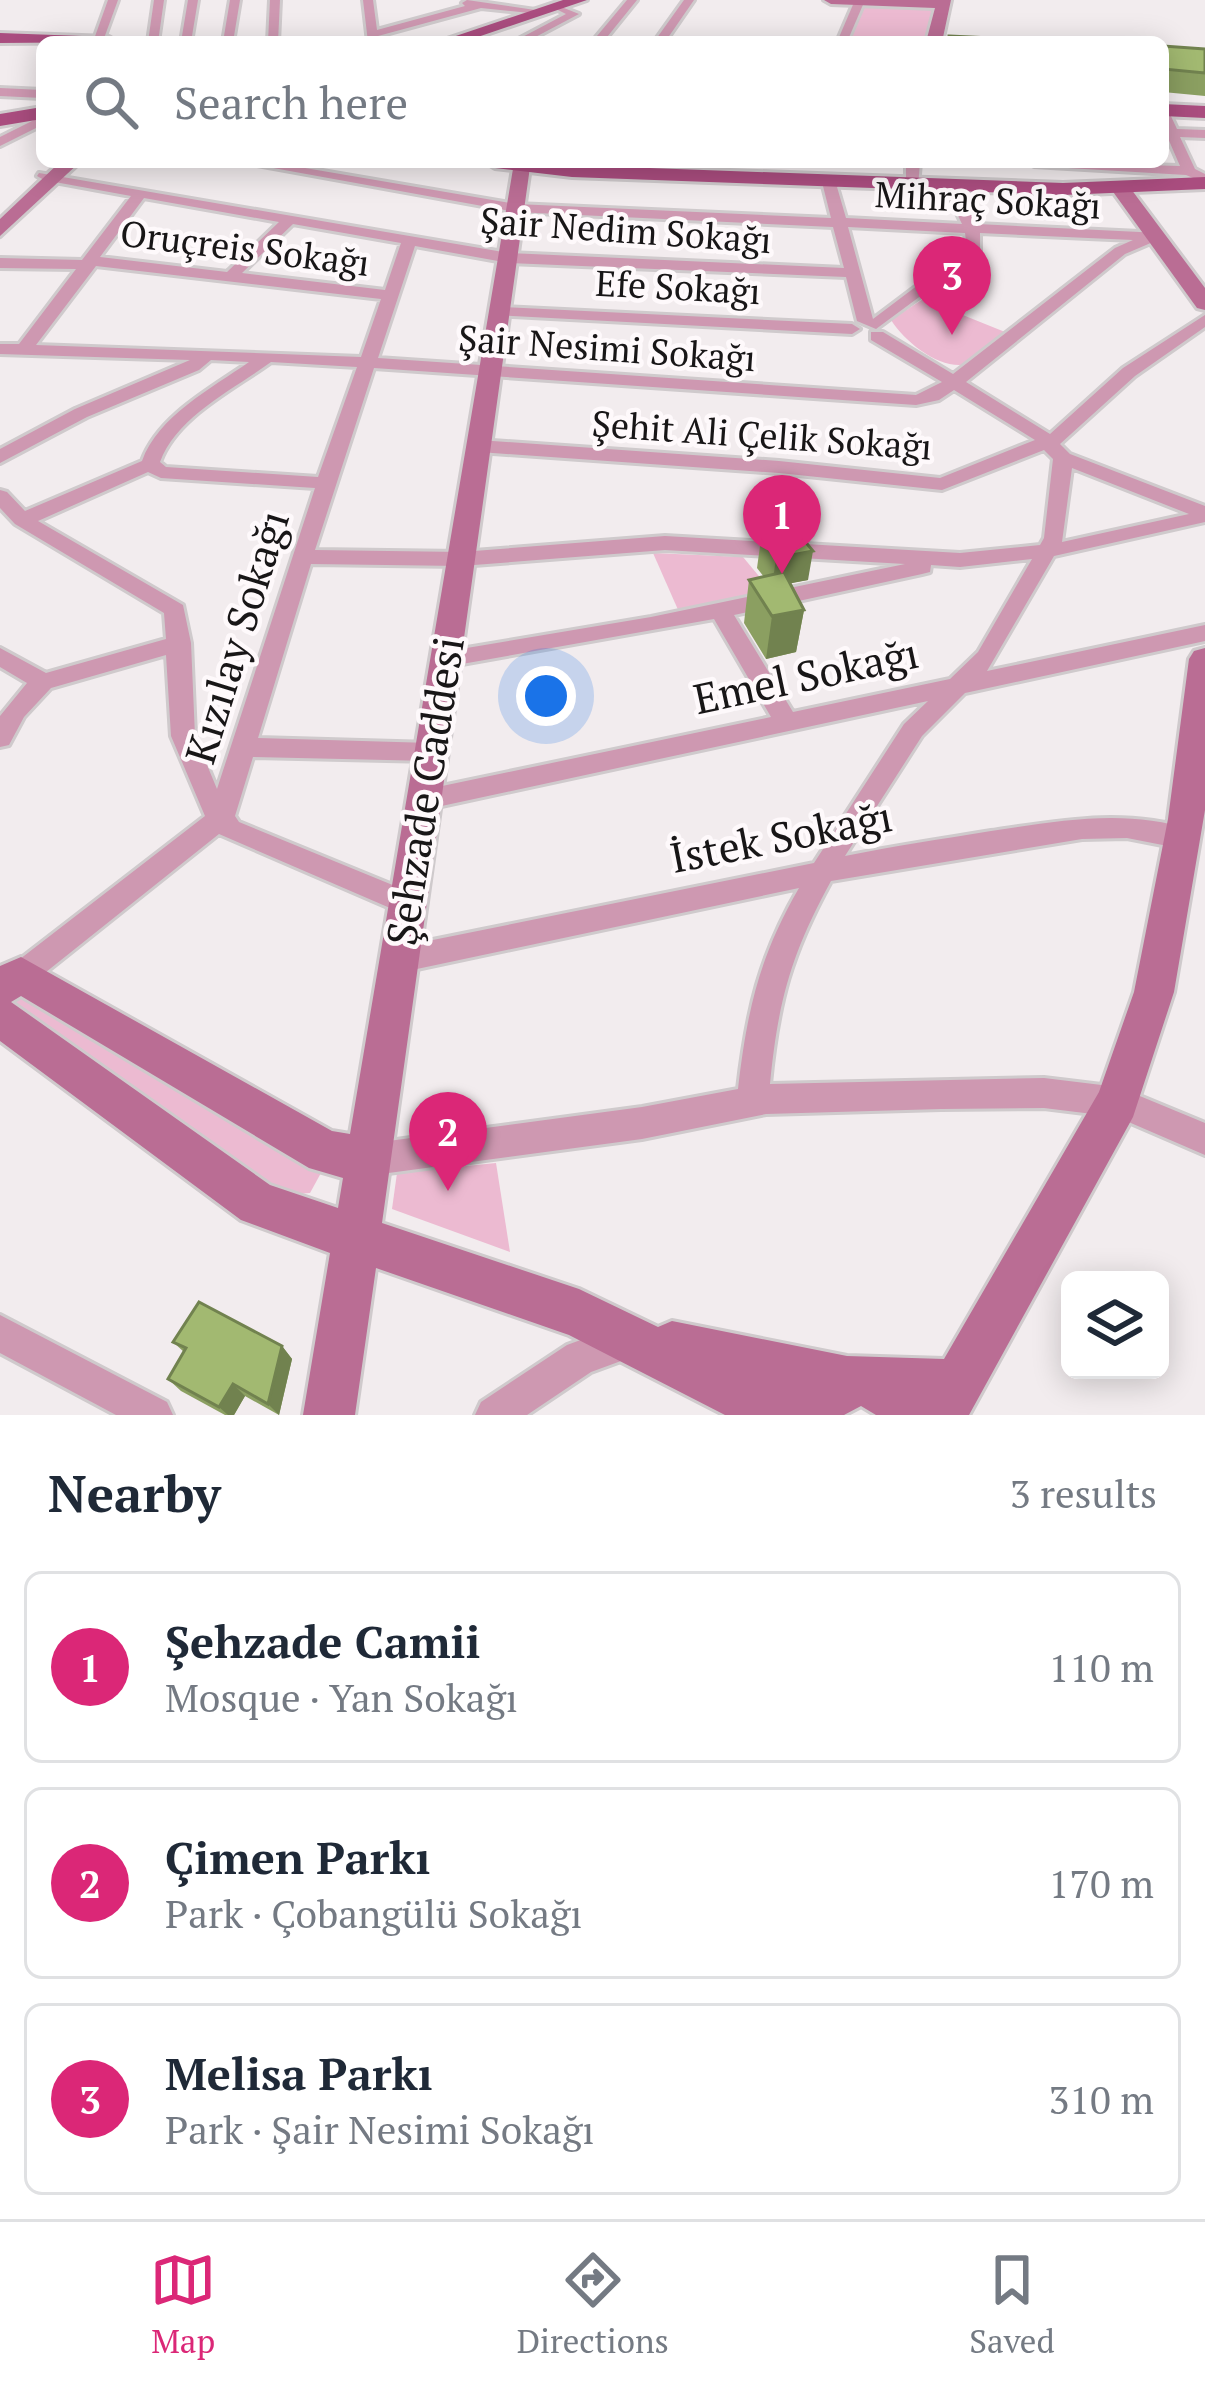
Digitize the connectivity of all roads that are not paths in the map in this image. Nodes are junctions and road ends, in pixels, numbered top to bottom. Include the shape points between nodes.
1 (113, 0) edge
2 (159, 0) edge
3 (194, 0) edge
4 (235, 0) edge
5 (275, 0) edge
6 (368, 0) edge
7 (436, 0) edge
8 (579, 0) edge
9 (632, 0) edge
10 (689, 0) edge
11 (830, 0) edge
12 (860, 0) edge
13 (942, 1) edge
14 (560, 3) edge
15 (479, 4) junction
16 (534, 11) junction
17 (100, 36) edge
18 (154, 36) edge
19 (187, 36) edge
20 (229, 36) edge
21 (273, 36) edge
22 (373, 36) edge
23 (379, 36) edge
24 (450, 36) edge
25 (468, 36) edge
26 (530, 36) edge
27 (602, 36) edge
28 (662, 36) edge
29 (845, 36) edge
30 (935, 36) edge
31 (0, 38) edge
32 (36, 39) edge
33 (0, 92) edge
34 (36, 94) edge
35 (1169, 111) edge
36 (1205, 112) edge
37 (36, 117) edge
38 (0, 120) edge
39 (36, 120) edge
40 (1169, 132) edge
41 (1205, 134) edge
42 (1169, 135) edge
43 (0, 142) edge
44 (521, 168) edge
45 (644, 168) edge
46 (1096, 168) edge
47 (53, 172) edge
48 (913, 173) edge
49 (1200, 178) edge
50 (836, 181) junction
51 (270, 184) edge
52 (944, 185) junction
53 (1121, 189) junction
54 (140, 193) junction
55 (9, 206) edge
56 (516, 208) junction
57 (290, 219) junction
58 (838, 224) junction
59 (970, 229) junction
60 (0, 230) edge
61 (1155, 236) junction
62 (410, 239) junction
63 (509, 258) junction
64 (0, 263) edge
65 (90, 263) junction
66 (851, 273) junction
67 (230, 277) junction
68 (392, 296) junction
69 (1205, 303) edge
70 (501, 312) junction
71 (1205, 320) edge
72 (868, 328) junction
73 (0, 349) edge
74 (24, 350) junction
75 (208, 354) junction
76 (268, 356) junction
77 (366, 363) junction
78 (490, 374) junction
79 (955, 382) junction
80 (479, 446) junction
81 (1055, 451) junction
82 (0, 457) edge
83 (149, 464) junction
84 (326, 484) junction
85 (0, 496) edge
86 (1205, 514) edge
87 (22, 520) junction
88 (1048, 552) junction
89 (304, 556) junction
90 (461, 559) junction
91 (960, 560) junction
92 (721, 610) junction
93 (1205, 633) edge
94 (180, 643) junction
95 (0, 656) edge
96 (1205, 658) edge
97 (446, 659) junction
98 (43, 682) junction
99 (958, 685) junction
100 (785, 720) junction
101 (0, 738) edge
102 (246, 747) junction
103 (431, 752) junction
104 (423, 800) junction
105 (221, 818) junction
106 (1183, 838) junction
107 (824, 869) junction
108 (407, 903) junction
109 (398, 960) junction
110 (11, 982) edge
111 (0, 1016) edge
112 (752, 1102) junction
113 (1118, 1102) junction
114 (1205, 1139) edge
115 (366, 1160) junction
116 (355, 1241) junction
117 (0, 1333) edge
118 (635, 1339) junction
119 (840, 1392) edge
120 (949, 1400) edge
121 (154, 1415) edge
122 (329, 1415) edge
123 (494, 1415) edge
124 (780, 1415) edge
125 (910, 1415) edge

1 - 17 street
2 - 18 street
3 - 19 street
4 - 20 street
5 - 21 street
6 - 22 street
7 - 15 street
8 - 14 main road
9 - 27 street
10 - 28 street
11 - 12 street
12 - 13 street
12 - 29 street
13 - 30 street
14 - 16 main road
14 - 26 street via 574,14
15 - 16 street
15 - 23 street
16 - 24 main road
16 - 25 main road
31 - 32 main road
33 - 34 street
35 - 36 main road
37 - 38 main road
39 - 43 street
40 - 41 street
42 - 49 street
44 - 56 street, Şehzade Caddesi
45 - 50 main road
46 - 49 street
47 - 54 street, Şair Nedim Sokağı
47 - 55 street
48 - 50 main road
48 - 52 main road
49 - 53 main road
50 - 58 street via 830,186
51 - 54 street, Şair Nedim Sokağı
51 - 56 street, Mihraç Sokağı
51 - 57 street, Şair Nedim Sokağı
52 - 53 main road
52 - 59 street
53 - 61 street
54 - 65 street
55 - 60 street
56 - 58 street, Mihraç Sokağı
56 - 63 street, Şehzade Caddesi
57 - 62 street, Şair Nedim Sokağı
57 - 67 street
58 - 59 street, Mihraç Sokağı
58 - 66 street
59 - 61 street, Mihraç Sokağı
59 - 72 street via 976,244 969,258
61 - 69 street
61 - 79 street, Şair Nesimi Sokağı via 1120,251
62 - 63 street, Şair Nedim Sokağı
62 - 68 street, Kızılay Sokağı
63 - 66 street, Şair Nedim Sokağı
63 - 70 street, Şehzade Caddesi
64 - 65 street, Oruçreis Sokağı
65 - 67 street, Oruçreis Sokağı
65 - 74 street
66 - 72 street
67 - 68 street, Oruçreis Sokağı
68 - 77 street, Kızılay Sokağı
70 - 72 street, Efe Sokağı
70 - 78 street, Şehzade Caddesi
71 - 81 street, Şehit Ali Çelik Sokağı via 1130,371
72 - 79 street
73 - 74 street, Şair Nesimi Sokağı
74 - 75 street, Şair Nesimi Sokağı
75 - 76 street, Şair Nesimi Sokağı
75 - 82 street
76 - 77 street, Şair Nesimi Sokağı
76 - 83 street via 167,434
77 - 78 street, Şair Nesimi Sokağı
77 - 84 street, Kızılay Sokağı
78 - 79 street, Şair Nesimi Sokağı via 898,401 933,396
78 - 80 street, Şehzade Caddesi
79 - 81 street
80 - 81 street, Şehit Ali Çelik Sokağı via 942,484
80 - 90 street, Şehzade Caddesi
81 - 86 street
81 - 88 street
83 - 84 street via 161,472
83 - 87 street
84 - 89 street, Kızılay Sokağı
85 - 87 street
86 - 88 street
87 - 94 street via 175,610
88 - 91 street
88 - 99 street via 986,658
89 - 90 street
89 - 102 street, Kızılay Sokağı
90 - 91 street via 665,543
90 - 97 street, Şehzade Caddesi
91 - 92 street
92 - 97 street
92 - 100 street
93 - 99 street, Emel Sokağı
94 - 98 street
94 - 105 street via 183,736
95 - 98 street
96 - 106 street
97 - 103 street, Şehzade Caddesi
98 - 101 street
99 - 100 street, Emel Sokağı
99 - 107 street via 913,730
100 - 104 street, Emel Sokağı
102 - 103 street
102 - 105 street, Kızılay Sokağı
103 - 104 street, Şehzade Caddesi
104 - 108 street, Şehzade Caddesi
105 - 108 street via 230,830
105 - 110 street, Kızılay Sokağı
106 - 107 street, İstek Sokağı via 1127,826 1082,828
106 - 113 street via 1154,992
107 - 109 street, İstek Sokağı
107 - 112 street via 790,930 762,1013
108 - 109 street, Şehzade Caddesi
109 - 115 street, Şehzade Caddesi
110 - 115 street via 325,1151
111 - 116 street via 257,1204
112 - 113 street via 1044,1093
112 - 115 street
113 - 114 street
113 - 120 street
115 - 116 street, Şehzade Caddesi
116 - 118 street
116 - 122 street, Şehzade Caddesi
117 - 121 street
118 - 119 street
118 - 123 street via 580,1358
118 - 124 street
119 - 120 street
119 - 125 street via 889,1390

